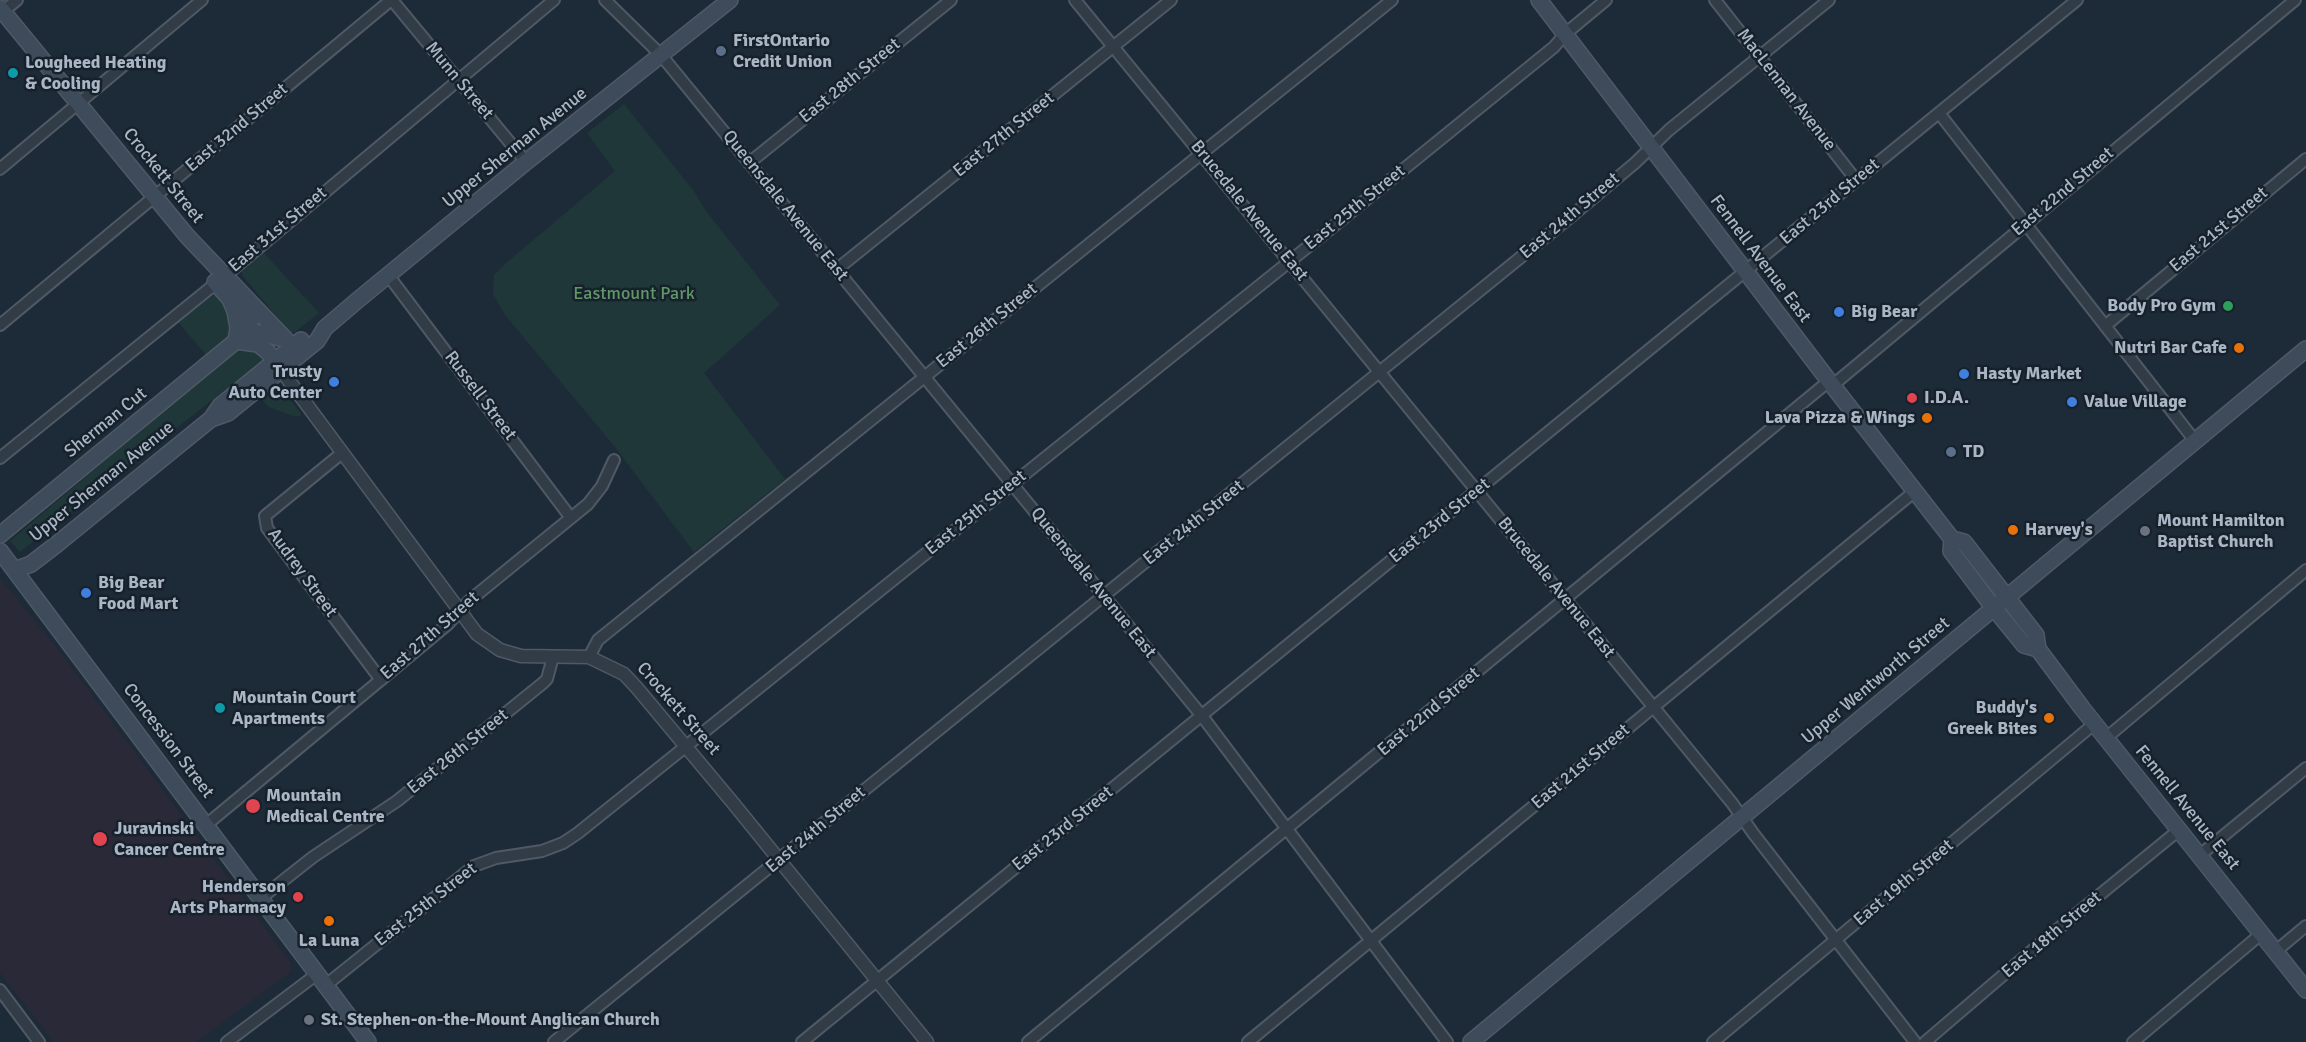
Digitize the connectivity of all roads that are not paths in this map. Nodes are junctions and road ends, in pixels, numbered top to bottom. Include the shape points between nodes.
1 (17, 0) edge
2 (202, 0) edge
3 (391, 0) edge
4 (554, 0) edge
5 (605, 0) edge
6 (730, 0) edge
7 (951, 0) edge
8 (1075, 0) edge
9 (1171, 0) edge
10 (1392, 0) edge
11 (1539, 0) edge
12 (1606, 0) edge
13 (1716, 0) edge
14 (1829, 0) edge
15 (2077, 0) edge
16 (2295, 0) edge
17 (1, 12) edge
18 (1565, 34) junction
19 (1113, 47) junction
20 (661, 55) junction
21 (1759, 57) junction
22 (457, 81) junction
23 (78, 104) junction
24 (1939, 113) junction
25 (1650, 148) junction
26 (1202, 153) junction
27 (2306, 159) edge
28 (526, 162) junction
29 (749, 163) junction
30 (0, 169) edge
31 (1856, 180) junction
32 (154, 196) junction
33 (2026, 224) junction
34 (1289, 261) junction
35 (836, 270) junction
36 (1745, 273) junction
37 (388, 275) junction
38 (220, 279) junction
39 (238, 289) junction
40 (0, 325) edge
41 (2105, 326) junction
42 (318, 330) junction
43 (286, 340) junction
44 (236, 341) junction
45 (2306, 350) edge
46 (278, 365) junction
47 (1380, 372) junction
48 (924, 377) junction
49 (1831, 383) junction
50 (2195, 441) junction
51 (342, 453) junction
52 (0, 458) edge
53 (614, 459) dead end
54 (1012, 484) junction
55 (1476, 491) junction
56 (1915, 491) junction
57 (571, 518) junction
58 (0, 535) edge
59 (1952, 539) junction
60 (1, 553) edge
61 (15, 570) junction
62 (2306, 570) edge
63 (1104, 596) junction
64 (2006, 597) junction
65 (1565, 599) junction
66 (1994, 607) junction
67 (460, 612) junction
68 (2038, 649) junction
69 (552, 657) junction
70 (589, 657) junction
71 (381, 680) junction
72 (1653, 706) junction
73 (1202, 716) junction
74 (2094, 724) junction
75 (2106, 738) junction
76 (686, 747) junction
77 (2306, 768) edge
78 (1743, 818) junction
79 (206, 825) junction
80 (2179, 830) junction
81 (1287, 831) junction
82 (2200, 855) junction
83 (780, 860) junction
84 (261, 898) junction
85 (2306, 926) edge
86 (2261, 934) junction
87 (1836, 939) junction
88 (1370, 941) junction
89 (2276, 951) junction
90 (321, 980) junction
91 (877, 980) junction
92 (0, 990) edge
93 (2306, 990) edge
94 (39, 1042) edge
95 (227, 1042) edge
96 (368, 1042) edge
97 (554, 1042) edge
98 (802, 1042) edge
99 (927, 1042) edge
100 (1028, 1042) edge
101 (1248, 1042) edge
102 (1447, 1042) edge
103 (1471, 1042) edge
104 (1713, 1042) edge
105 (1915, 1042) edge
106 (1925, 1042) edge
107 (2133, 1042) edge

1 - 17 street
2 - 23 street
3 - 22 street, Munn Street
3 - 32 street, East 32nd Street
4 - 22 street, East 31st Street
5 - 20 street, Queensdale Avenue East
6 - 20 main road, Upper Sherman Avenue
7 - 29 street, East 28th Street
8 - 19 street, Brucedale Avenue East
9 - 19 street, East 27th Street
10 - 26 street, East 26th Street
11 - 18 main road, Fennell Avenue East
12 - 18 street, East 25th Street
13 - 21 street, MacLennan Avenue
14 - 21 street, East 24th Street
15 - 24 street, East 23rd Street
16 - 33 street, East 22nd Street
17 - 23 main road, Crockett Street
18 - 25 main road, Fennell Avenue East
18 - 34 street, East 25th Street via 1554,47
19 - 26 street, Brucedale Avenue East
19 - 35 street, East 27th Street
20 - 28 main road, Upper Sherman Avenue
20 - 29 street, Queensdale Avenue East
21 - 25 street, East 24th Street
21 - 31 street, MacLennan Avenue
22 - 28 street, Munn Street
22 - 38 street, East 31st Street
23 - 30 street
23 - 32 main road, Crockett Street
24 - 31 street, East 23rd Street
24 - 33 street
25 - 36 main road, Fennell Avenue East
25 - 47 street, East 24th Street
26 - 34 street, Brucedale Avenue East
26 - 48 street, East 26th Street
27 - 41 street, East 21st Street
28 - 37 main road, Upper Sherman Avenue
29 - 35 street, Queensdale Avenue East
31 - 36 street, East 23rd Street
32 - 38 main road, Crockett Street
32 - 40 street, East 32nd Street
33 - 41 street
33 - 49 street, East 22nd Street
34 - 47 street, Brucedale Avenue East
34 - 54 street, East 25th Street
35 - 48 street, Queensdale Avenue East
36 - 49 main road, Fennell Avenue East
36 - 55 street, East 23rd Street
37 - 42 main road, Upper Sherman Avenue
37 - 57 street, Russell Street
38 - 39 main road, Crockett Street
38 - 44 main road via 235,311
38 - 52 street, East 31st Street
39 - 43 main road, Crockett Street
39 - 44 main road via 248,304 251,319
41 - 50 street
42 - 43 main road via 300,339
42 - 46 main road, Upper Sherman Avenue
43 - 44 main road via 255,333
44 - 46 main road via 258,344
44 - 58 main road, Sherman Cut
45 - 50 main road, Upper Wentworth Street
46 - 51 street, Crockett Street
46 - 61 main road, Upper Sherman Avenue via 228,413 212,419 31,564
47 - 55 street, Brucedale Avenue East
47 - 63 street, East 24th Street
48 - 54 street, Queensdale Avenue East
48 - 70 street, East 26th Street via 598,640
49 - 56 main road, Fennell Avenue East
49 - 65 street, East 22nd Street
50 - 64 main road, Upper Wentworth Street
51 - 67 street, Crockett Street
51 - 71 street, Audrey Street via 265,516 267,528
53 - 57 street, East 27th Street via 596,495
54 - 63 street, Queensdale Avenue East
54 - 76 street, East 25th Street
55 - 65 street, Brucedale Avenue East
55 - 73 street, East 23rd Street
56 - 59 main road, Fennell Avenue East
56 - 72 street, East 21st Street
57 - 67 street, East 27th Street
59 - 64 main road, Fennell Avenue East via 1964,542
59 - 66 main road, Fennell Avenue East via 1951,551
60 - 61 main road, Concession Street
61 - 79 main road, Concession Street
62 - 75 street
63 - 73 street, Queensdale Avenue East
63 - 83 street, East 24th Street
64 - 66 main road, Upper Wentworth Street
64 - 68 main road, Fennell Avenue East via 2036,635
65 - 72 street, Brucedale Avenue East
65 - 81 street, East 22nd Street
66 - 68 main road, Fennell Avenue East via 2024,645
66 - 78 main road, Upper Wentworth Street
67 - 69 street, Crockett Street via 477,634 500,650 521,656
67 - 71 street, East 27th Street
68 - 74 main road, Fennell Avenue East
69 - 70 street, Crockett Street
69 - 84 street, East 26th Street via 543,683 397,801 313,857
70 - 76 street, Crockett Street via 624,674
71 - 79 street, East 27th Street
72 - 78 street, Brucedale Avenue East
72 - 88 street, East 21st Street
73 - 81 street, Queensdale Avenue East
73 - 91 street, East 23rd Street
74 - 75 main road, Fennell Avenue East
74 - 87 street, East 19th Street
75 - 80 main road, Fennell Avenue East
76 - 83 street, Crockett Street
76 - 90 street, East 25th Street via 563,843 474,866
77 - 82 street
78 - 87 street, Brucedale Avenue East
78 - 103 main road, Upper Wentworth Street
79 - 84 main road, Concession Street
80 - 82 main road, Fennell Avenue East
80 - 106 street, East 18th Street
81 - 88 street, Queensdale Avenue East
81 - 100 street, East 22nd Street
82 - 86 main road, Fennell Avenue East
83 - 91 street, Crockett Street
83 - 97 street, East 24th Street
84 - 90 main road, Concession Street
85 - 89 street
86 - 89 main road, Fennell Avenue East
86 - 107 street
87 - 104 street, East 19th Street
87 - 105 street, Brucedale Avenue East
88 - 101 street, East 21st Street
88 - 102 street, Queensdale Avenue East
89 - 93 main road, Fennell Avenue East
90 - 95 street, East 25th Street
90 - 96 main road, Concession Street
91 - 98 street, East 23rd Street
91 - 99 street, Crockett Street
92 - 94 street

